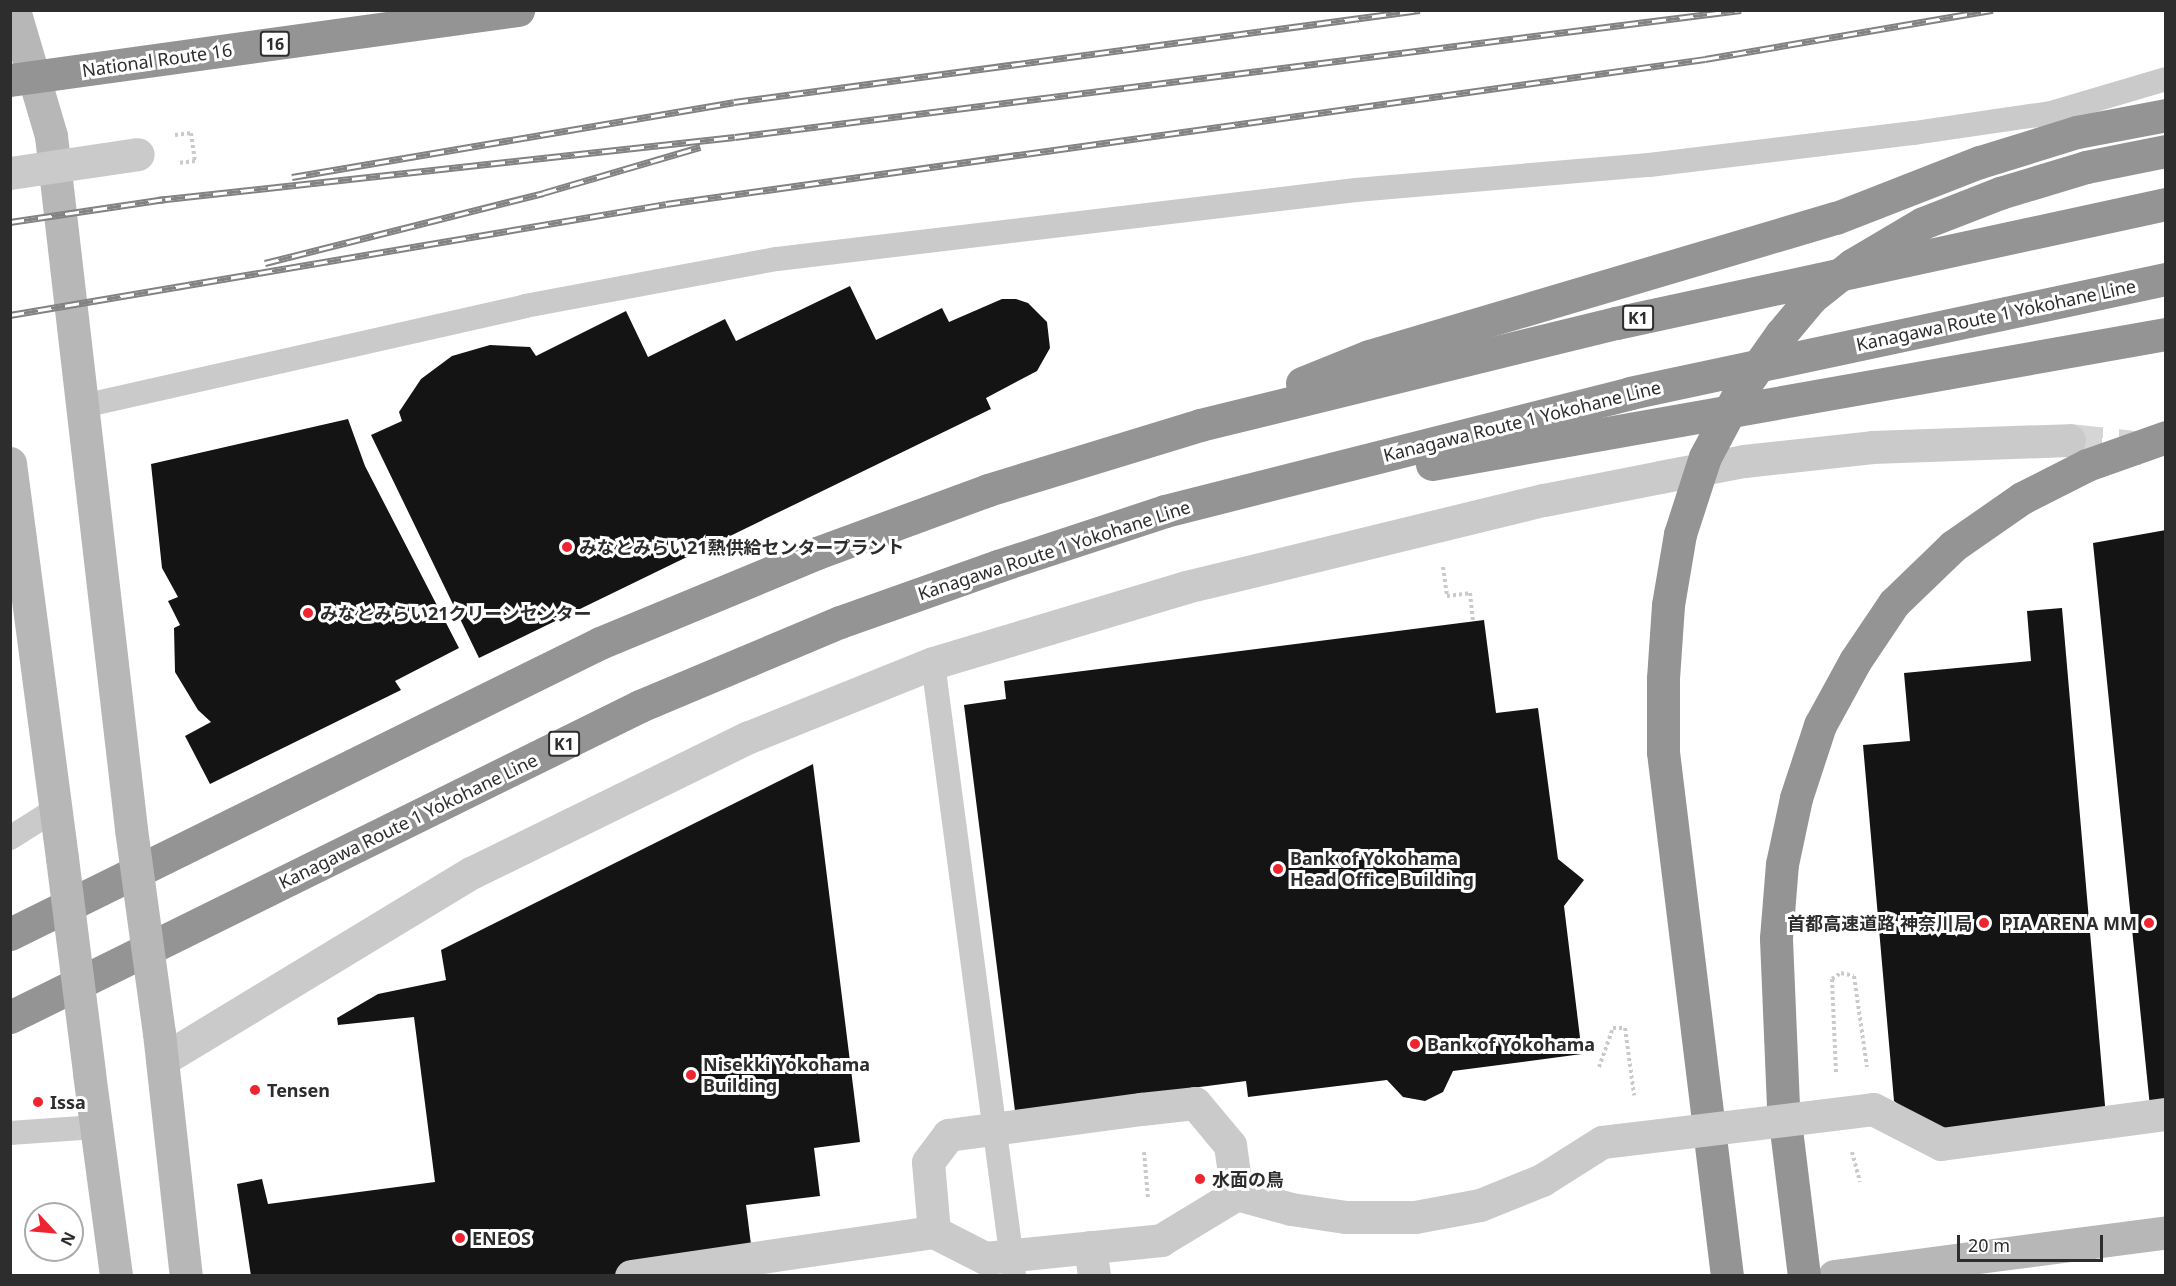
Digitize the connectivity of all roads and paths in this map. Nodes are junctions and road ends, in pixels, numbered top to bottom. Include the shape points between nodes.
1 (14, 10) edge
2 (518, 10) edge
3 (22, 79) edge
4 (2166, 79) edge
5 (2166, 115) edge
6 (137, 148) dead end
7 (2166, 152) edge
8 (10, 172) edge
9 (2166, 204) edge
10 (2166, 279) edge
11 (2166, 334) edge
12 (83, 406) junction
13 (1200, 425) junction
14 (2166, 437) edge
15 (2069, 440) tunnel mouth
16 (10, 463) edge
17 (1166, 511) junction
18 (1443, 564) dead end
19 (1473, 621) dead end
20 (933, 663) junction
21 (56, 808) junction
22 (10, 838) edge
23 (10, 934) edge
24 (10, 1017) edge
25 (160, 1047) junction
26 (1599, 1067) dead end
27 (1836, 1079) dead end
28 (1873, 1109) junction
29 (2166, 1114) edge
30 (96, 1127) junction
31 (10, 1133) edge
32 (1639, 1138) junction
33 (1237, 1194) junction
34 (934, 1232) junction
35 (2166, 1232) edge
36 (1092, 1261) edge
37 (116, 1275) edge
38 (186, 1275) edge
39 (631, 1275) edge
40 (1014, 1275) edge
41 (1726, 1275) edge
42 (1804, 1275) edge
43 (1834, 1275) edge

1 - 3 street
2 - 3 highway, National Route 16 / 16
3 - 12 street via 51,136
4 - 12 lane via 2051,113 1914,133 1648,165 1356,190 777,260 525,306
5 - 13 highway via 2077,132 1991,158 1836,218 1369,356
6 - 8 street, bridge
7 - 41 highway, bridge via 2086,167 2000,193 1923,222 1852,265 1811,298 1781,334 1739,393 1705,457 1680,534 1668,604 1662,678 1663,752
9 - 13 highway, K1 via 1616,323
10 - 17 highway, Kanagawa Route 1 Yokohane Line / K1 via 1630,393
11 - 17 highway
12 - 25 street, bridge
13 - 23 highway, K1 via 987,490 817,553 600,643
14 - 42 highway via 2087,465 2022,498 1953,546 1894,603 1854,661 1820,725 1796,798 1782,864 1776,939 1783,1106
15 - 20 street via 1872,447 1744,461 1660,477 1544,500 1197,585
16 - 21 street
17 - 24 highway, Kanagawa Route 1 Yokohane Line / K1 via 840,622 640,706
18 - 19 path via 1447,596 1470,593
20 - 25 street via 749,737 473,872
20 - 40 lane
21 - 22 lane
21 - 30 street, bridge
25 - 38 street
26 - 32 path via 1613,1028 1625,1028
27 - 28 path via 1832,979 1841,973 1854,976
28 - 29 street via 1941,1144
28 - 32 street, bridge
30 - 31 lane
30 - 37 street
32 - 33 street, bridge via 1602,1142 1542,1180 1480,1205 1415,1216 1346,1217 1291,1209
33 - 34 street, bridge via 1230,1145 1195,1103 1140,1102 948,1135 928,1162
33 - 36 street, bridge via 1161,1240
34 - 36 street, bridge via 985,1258
34 - 39 street, bridge
35 - 43 street

